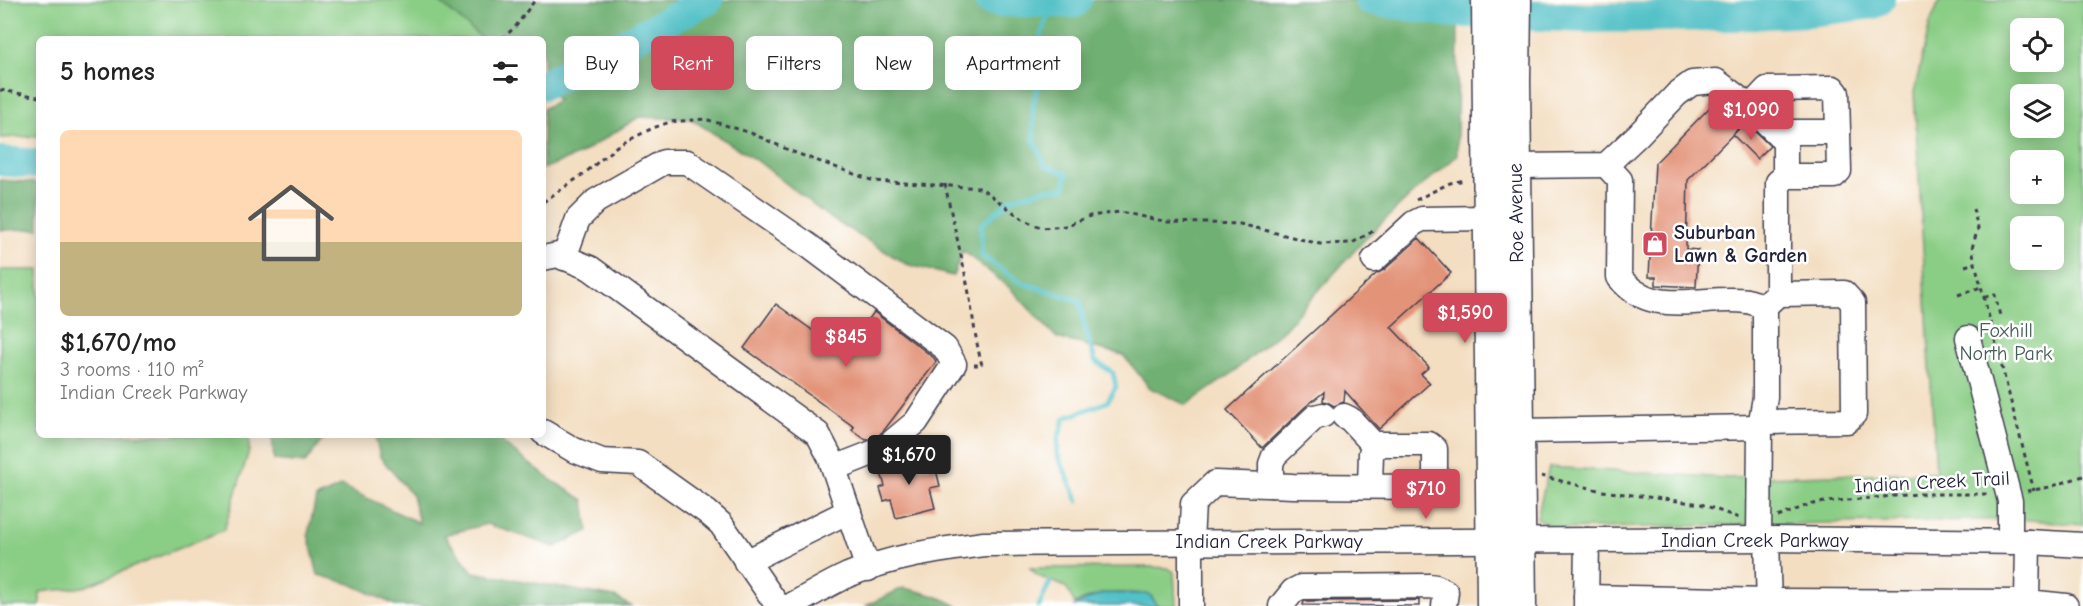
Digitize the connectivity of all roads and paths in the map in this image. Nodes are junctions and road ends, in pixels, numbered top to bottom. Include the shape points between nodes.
1 (535, 0) edge
2 (1487, 0) edge
3 (1516, 0) edge
4 (505, 36) edge
5 (1501, 82) junction
6 (0, 90) edge
7 (36, 96) edge
8 (1750, 107) junction
9 (1838, 132) junction
10 (1781, 138) junction
11 (1606, 165) junction
12 (1516, 166) junction
13 (1785, 176) junction
14 (1488, 179) junction
15 (945, 184) junction
16 (546, 200) edge
17 (1411, 204) dead end
18 (1973, 208) dead end
19 (1488, 218) junction
20 (1377, 229) dead end
21 (554, 258) edge
22 (1374, 260) dead end
23 (1975, 263) junction
24 (1965, 266) dead end
25 (1981, 287) junction
26 (1958, 295) dead end
27 (1984, 297) junction
28 (1771, 300) junction
29 (2000, 316) dead end
30 (1968, 338) dead end
31 (954, 364) junction
32 (1760, 425) junction
33 (1519, 431) junction
34 (546, 434) edge
35 (1376, 447) junction
36 (834, 468) junction
37 (1536, 475) dead end
38 (2083, 476) edge
39 (1271, 485) junction
40 (1370, 486) junction
41 (2034, 490) junction
42 (2008, 494) junction
43 (849, 511) junction
44 (1762, 532) junction
45 (1587, 540) junction
46 (1191, 541) junction
47 (1505, 541) junction
48 (2019, 542) junction
49 (2083, 545) edge
50 (746, 562) junction
51 (868, 569) junction
52 (1586, 602) edge
53 (1669, 602) edge
54 (2027, 602) junction
55 (1769, 603) edge
56 (2083, 605) edge
57 (778, 606) edge
58 (790, 606) edge
59 (1191, 606) edge
60 (1281, 606) edge
61 (1444, 606) edge
62 (1492, 606) edge
63 (1521, 606) edge
64 (2066, 606) edge
65 (2078, 606) edge

1 - 4 path
2 - 5 main road, Roe Avenue
3 - 5 main road, Roe Avenue
5 - 12 main road, Roe Avenue
5 - 14 main road, Roe Avenue
6 - 7 path
8 - 9 street via 1767,89 1833,88 1837,93
8 - 10 street
8 - 11 street via 1716,81 1692,83
9 - 10 street via 1788,132
9 - 13 street via 1839,171 1834,176
10 - 13 street via 1785,141
11 - 12 street
11 - 28 street via 1620,180 1618,277 1626,286 1640,297 1656,302
12 - 33 main road, Roe Avenue
13 - 28 street via 1778,182
14 - 17 path via 1450,183
14 - 19 main road, Roe Avenue
15 - 16 path via 874,181 752,133 705,119 670,122 617,146
15 - 20 path via 981,188 1024,220 1042,228 1120,212 1168,222 1240,224 1320,244 1352,243
15 - 31 path via 982,365
18 - 23 path via 1978,228 1972,248
19 - 22 street via 1422,219
19 - 47 main road, Roe Avenue
21 - 31 street via 578,219 596,201 664,162 687,162 809,246 945,348
21 - 36 street via 590,268 818,434
23 - 24 path
23 - 25 path
25 - 26 path
25 - 27 path
27 - 29 path via 1995,295
27 - 41 path
28 - 32 street
28 - 32 street via 1844,293 1853,303 1854,414 1847,421
30 - 42 street
31 - 36 street via 916,422 885,448
32 - 33 street
32 - 44 street
33 - 47 main road, Roe Avenue
34 - 50 street via 602,461 638,463 721,524
35 - 39 street via 1350,419 1333,415 1315,417 1274,456
35 - 40 street via 1371,453
35 - 40 street via 1429,444 1435,449 1435,480 1430,487
36 - 43 street
37 - 44 path, Indian Creek Trail via 1602,491 1701,504 1742,519
38 - 41 path, Indian Creek Trail
39 - 40 street
39 - 46 street via 1215,483 1193,504
41 - 42 path, Indian Creek Trail
42 - 44 path, Indian Creek Trail via 1918,494 1825,502 1774,518
42 - 48 street
43 - 50 street
43 - 51 street
44 - 45 street, Indian Creek Parkway
44 - 48 street, Indian Creek Parkway
44 - 55 street
45 - 47 street, Indian Creek Parkway
45 - 52 street
46 - 47 street, Indian Creek Parkway
46 - 51 street, Indian Creek Parkway via 984,544 915,553
46 - 59 street
47 - 62 main road, Roe Avenue
47 - 63 main road, Roe Avenue
48 - 49 street, Indian Creek Parkway
48 - 54 street
50 - 57 street
51 - 58 street, Indian Creek Parkway via 848,575
52 - 53 street
53 - 55 street
54 - 55 street
54 - 64 street
56 - 65 street
60 - 61 street via 1301,587 1429,586 1446,592

